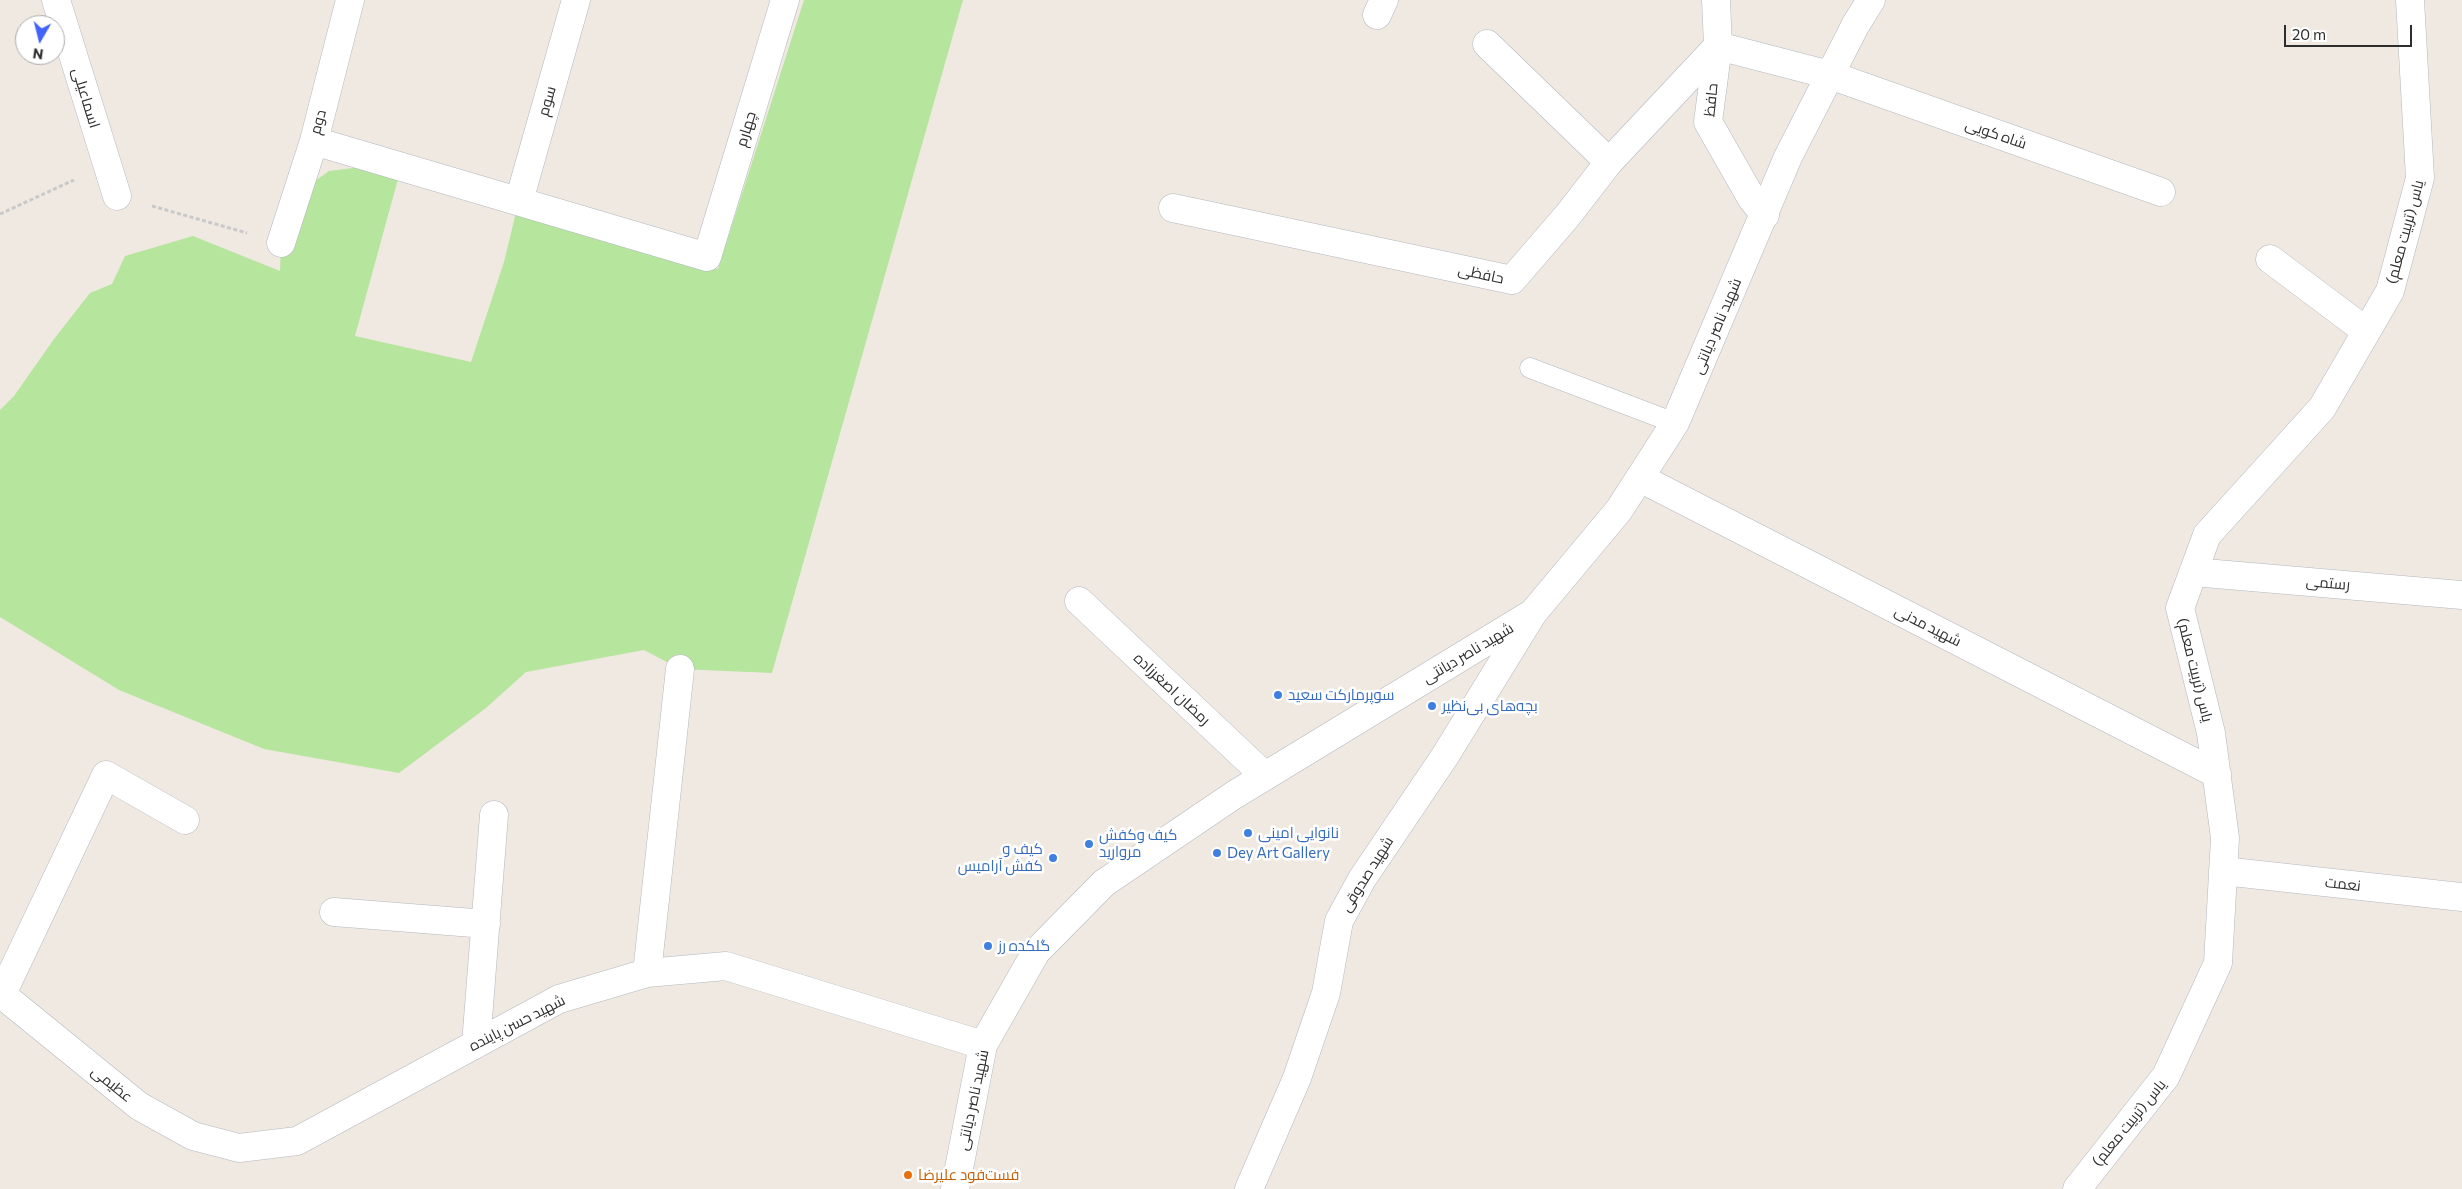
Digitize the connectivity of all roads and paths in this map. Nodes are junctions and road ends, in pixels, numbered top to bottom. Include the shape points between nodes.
1 (56, 0) edge
2 (350, 0) edge
3 (576, 0) edge
4 (786, 0) edge
5 (1716, 0) edge
6 (1871, 0) edge
7 (2410, 0) edge
8 (1487, 44) dead end
9 (1718, 46) junction
10 (1830, 75) junction
11 (314, 141) junction
12 (1609, 162) junction
13 (107, 166) junction
14 (2162, 192) dead end
15 (117, 196) joint
16 (519, 201) junction
17 (1173, 208) dead end
18 (0, 214) edge
19 (1765, 215) junction
20 (281, 243) joint
21 (2270, 259) dead end
22 (2366, 331) junction
23 (1530, 368) dead end
24 (1676, 423) junction
25 (1640, 478) junction
26 (2193, 572) junction
27 (2462, 594) edge
28 (1079, 601) dead end
29 (1533, 613) junction
30 (680, 669) dead end
31 (2217, 774) junction
32 (1265, 776) junction
33 (494, 815) dead end
34 (184, 820) dead end
35 (2223, 871) junction
36 (2462, 897) edge
37 (334, 912) dead end
38 (486, 924) junction
39 (647, 973) junction
40 (1, 994) edge
41 (476, 1044) junction
42 (983, 1045) junction
43 (239, 1148) joint
44 (955, 1189) edge
45 (1248, 1189) edge
46 (2077, 1189) edge

1 - 13 street, اسماعیلی
2 - 11 street, دوم
3 - 16 street, سوم
4 - 16 street, چهارم via 707,257
5 - 9 street, حافظ
6 - 10 street, شهید ناصر دیانتی
7 - 22 street, یاس (تربیت معلم) via 2420,178 2390,290
8 - 12 street
9 - 10 street, شاه کویی
9 - 12 street, حافظی
9 - 19 street, حافظ via 1708,122 1752,199
10 - 14 street, شاه کویی
10 - 19 street, شهید ناصر دیانتی via 1788,157
11 - 16 street
11 - 20 street, دوم
12 - 17 street, حافظی via 1512,280
13 - 15 street, اسماعیلی
13 - 18 path
15 - 20 path
19 - 24 street, شهید ناصر دیانتی
21 - 22 street
22 - 26 street, یاس (تربیت معلم) via 2322,408 2207,535
23 - 24 lane
24 - 25 street, شهید ناصر دیانتی
25 - 29 street, شهید ناصر دیانتی via 1619,510
25 - 31 street, شهید مدنی
26 - 27 street, رستمی
26 - 31 street, یاس (تربیت معلم) via 2180,608 2211,733
28 - 32 street, رمضان اصغرزاده
29 - 32 street, شهید ناصر دیانتی
29 - 45 street, شهید صدوقی via 1339,920 1326,993 1297,1078
30 - 39 street
31 - 35 street, یاس (تربیت معلم) via 2225,838
32 - 42 street, شهید ناصر دیانتی via 1104,883 1036,952
33 - 38 street
34 - 40 street via 106,775
35 - 36 street, نعمت
35 - 46 street, یاس (تربیت معلم) via 2218,963 2170,1068
37 - 38 street
38 - 41 street
39 - 41 street, شهید حسن پاینده via 559,999
39 - 42 street, شهید حسن پاینده via 726,966
40 - 43 street, عظیمی via 139,1106 193,1136
41 - 43 street, شهید حسن پاینده via 297,1141
42 - 44 street, شهید ناصر دیانتی

